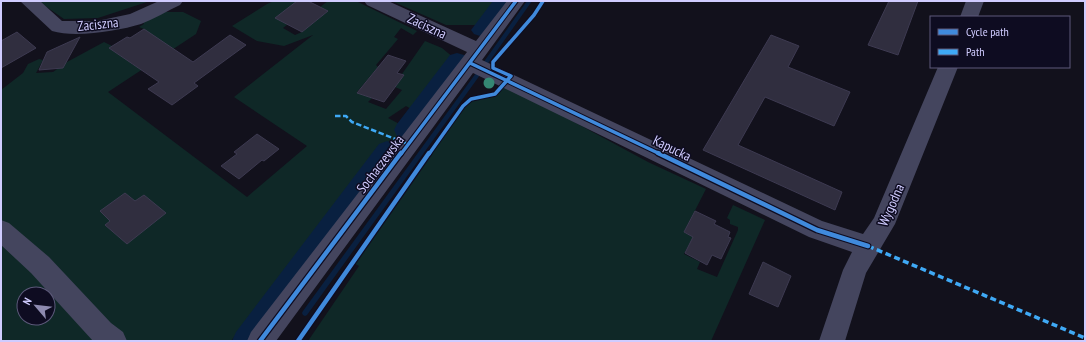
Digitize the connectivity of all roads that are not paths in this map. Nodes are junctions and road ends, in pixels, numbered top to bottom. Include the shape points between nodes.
1 (29, 1) edge
2 (174, 1) edge
3 (373, 1) edge
4 (516, 1) edge
5 (975, 1) edge
6 (968, 16) edge
7 (475, 57) junction
8 (948, 68) edge
9 (1, 230) edge
10 (868, 246) junction
11 (114, 341) edge
12 (260, 341) edge
13 (832, 341) edge

1 - 2 street, Zaciszna via 58,27 97,27 134,19
3 - 7 street, Zaciszna
4 - 7 street, Sochaczewska
5 - 6 street
7 - 10 street, Kapucka via 817,230
7 - 12 street, Sochaczewska
8 - 10 street, Wygodna via 884,224
9 - 11 street
10 - 13 street, Wygodna via 855,270

